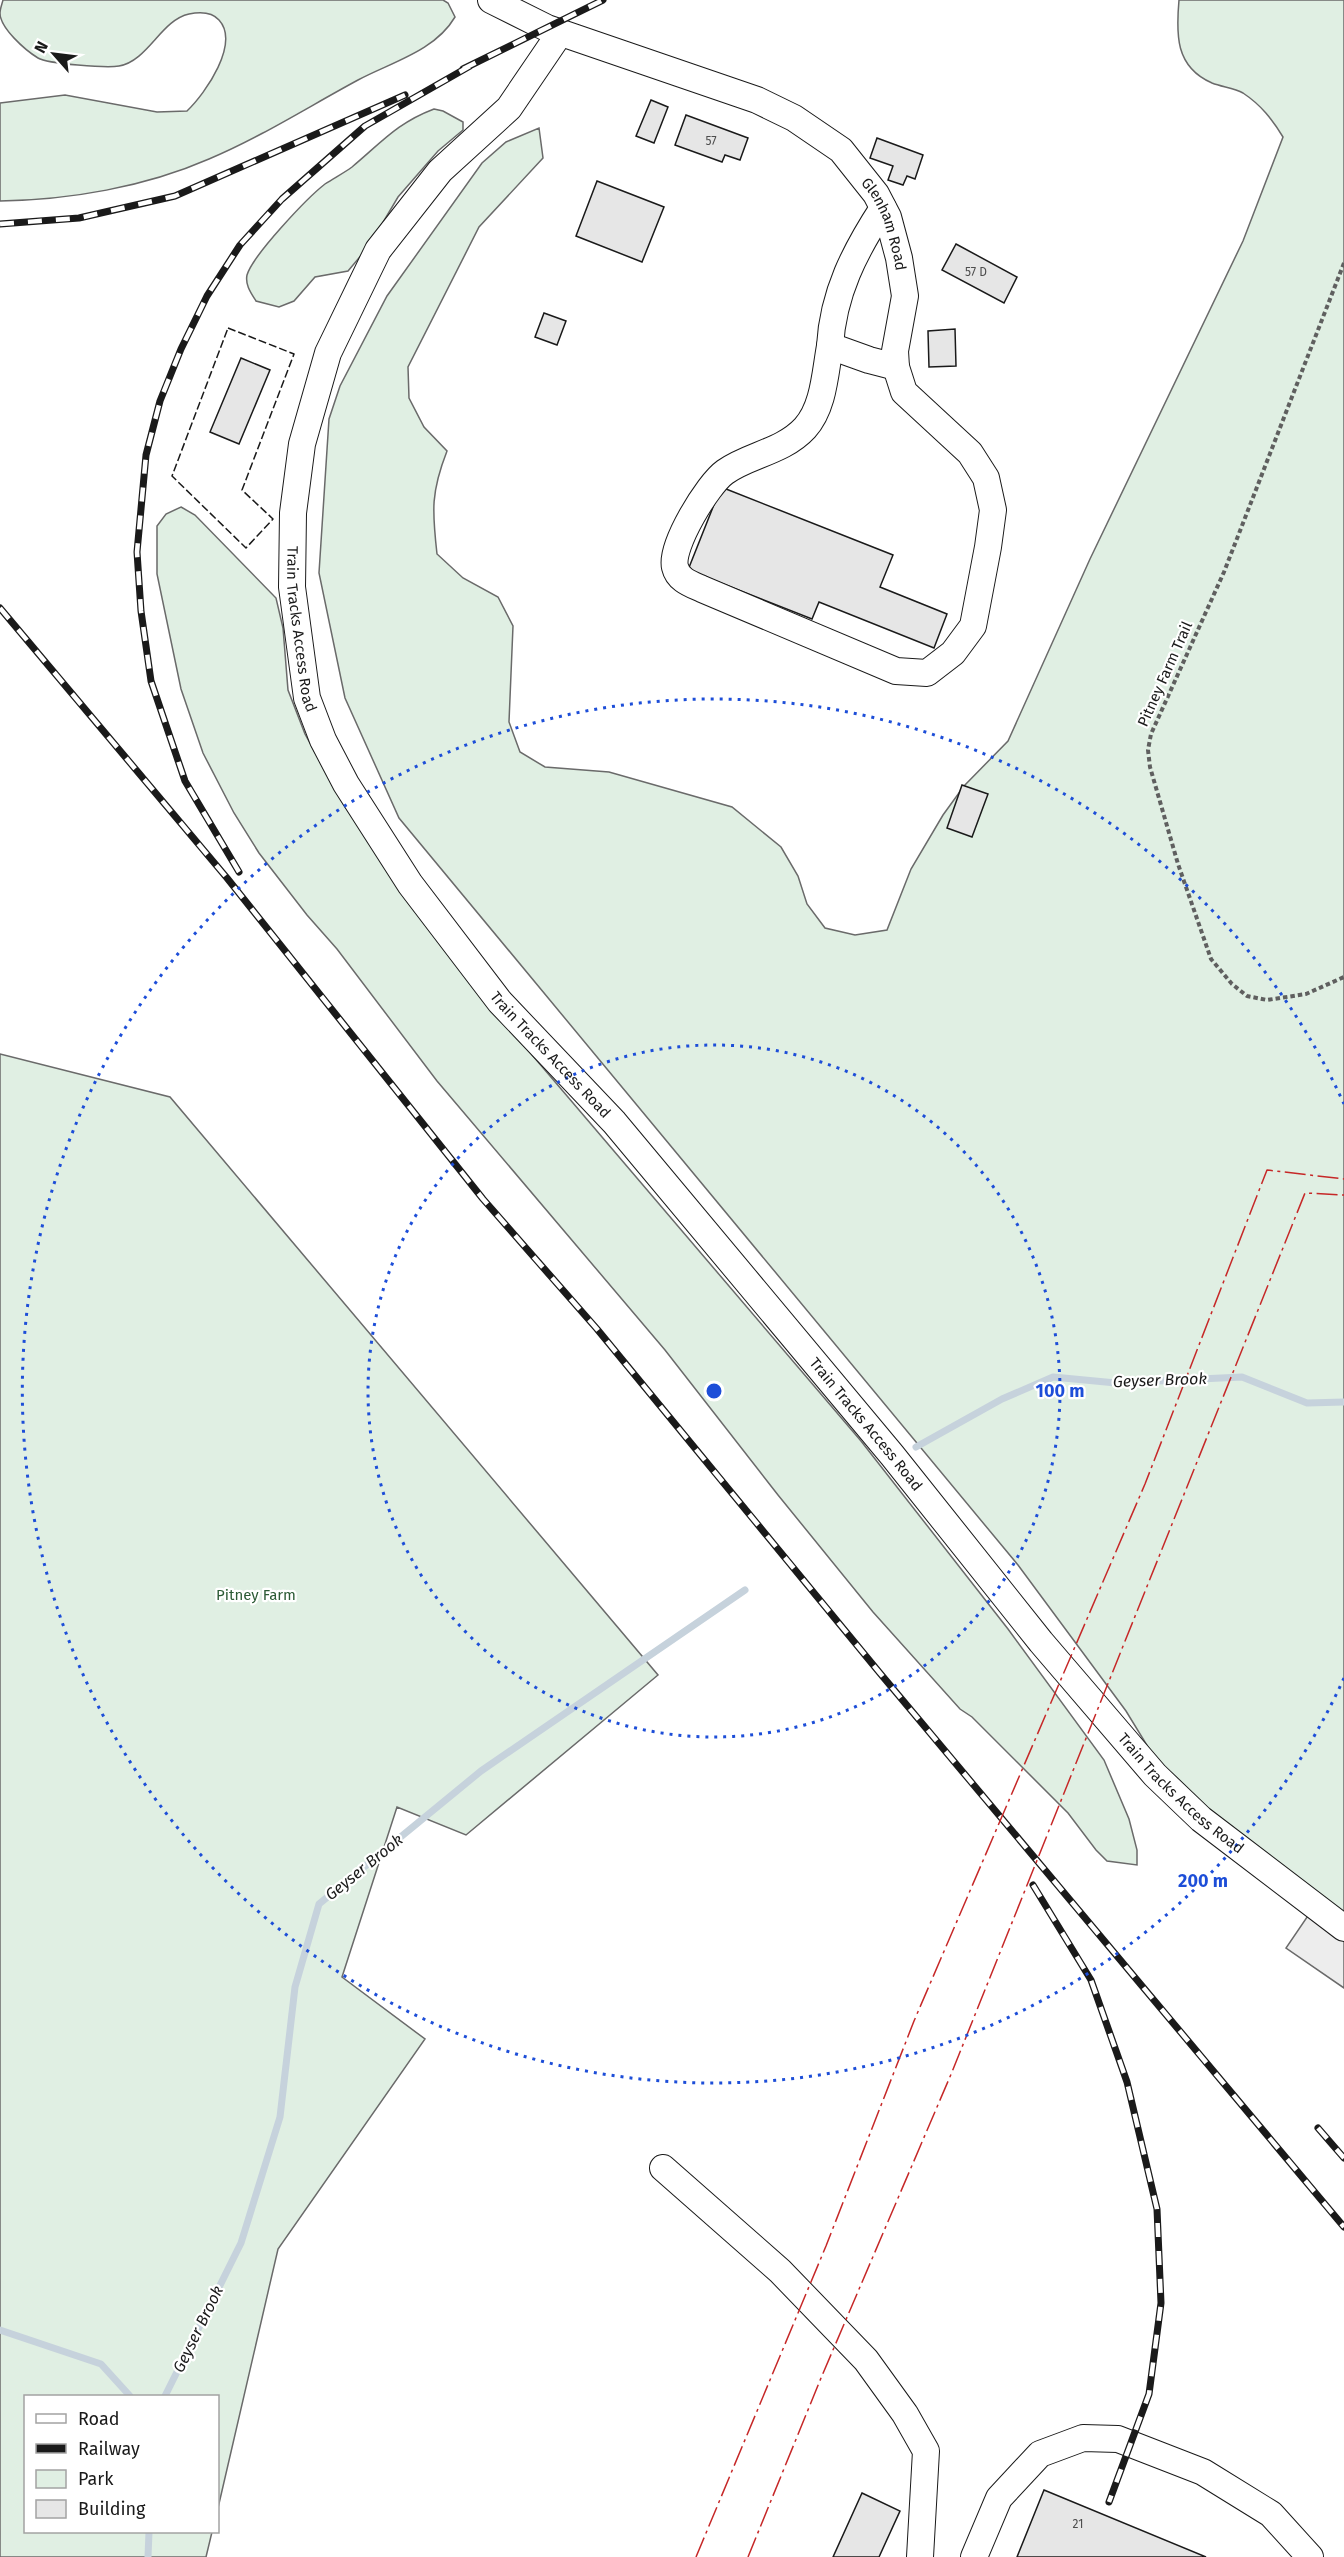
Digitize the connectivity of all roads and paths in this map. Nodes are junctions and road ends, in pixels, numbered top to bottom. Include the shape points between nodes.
1 (491, 0) edge
2 (554, 31) junction
3 (884, 208) junction
4 (1344, 263) edge
5 (830, 346) junction
6 (896, 367) junction
7 (1344, 977) edge
8 (1344, 1928) edge
9 (663, 2168) dead end
10 (1289, 2547) edge
11 (920, 2557) edge
12 (974, 2557) edge
13 (1310, 2557) edge

1 - 2 street, Glenham Road
2 - 3 street, Glenham Road via 757,100 794,118 841,150
2 - 8 street, Train Tracks Access Road via 508,108 440,171 378,250 328,353 302,444 293,513 292,587 306,698 323,740 346,784 410,884 500,1002 614,1122 1140,1758 1201,1819
3 - 5 street via 843,280
3 - 6 street, Glenham Road via 905,296 895,351
4 - 7 path, Pitney Farm Trail via 1224,572 1151,734 1148,750 1178,864 1211,959 1232,984 1247,996 1267,1000 1306,994
5 - 6 street
5 - 6 street, Glenham Road via 820,400 805,428 761,456 724,472 699,504 675,547 675,567 681,578 896,671 927,673 954,653 973,626 993,510 986,478 970,453 904,392
9 - 11 street via 780,2271 866,2360 905,2415 926,2451
10 - 12 street via 1271,2514 1203,2472 1118,2439 1083,2438 1040,2454 999,2498
10 - 13 street

